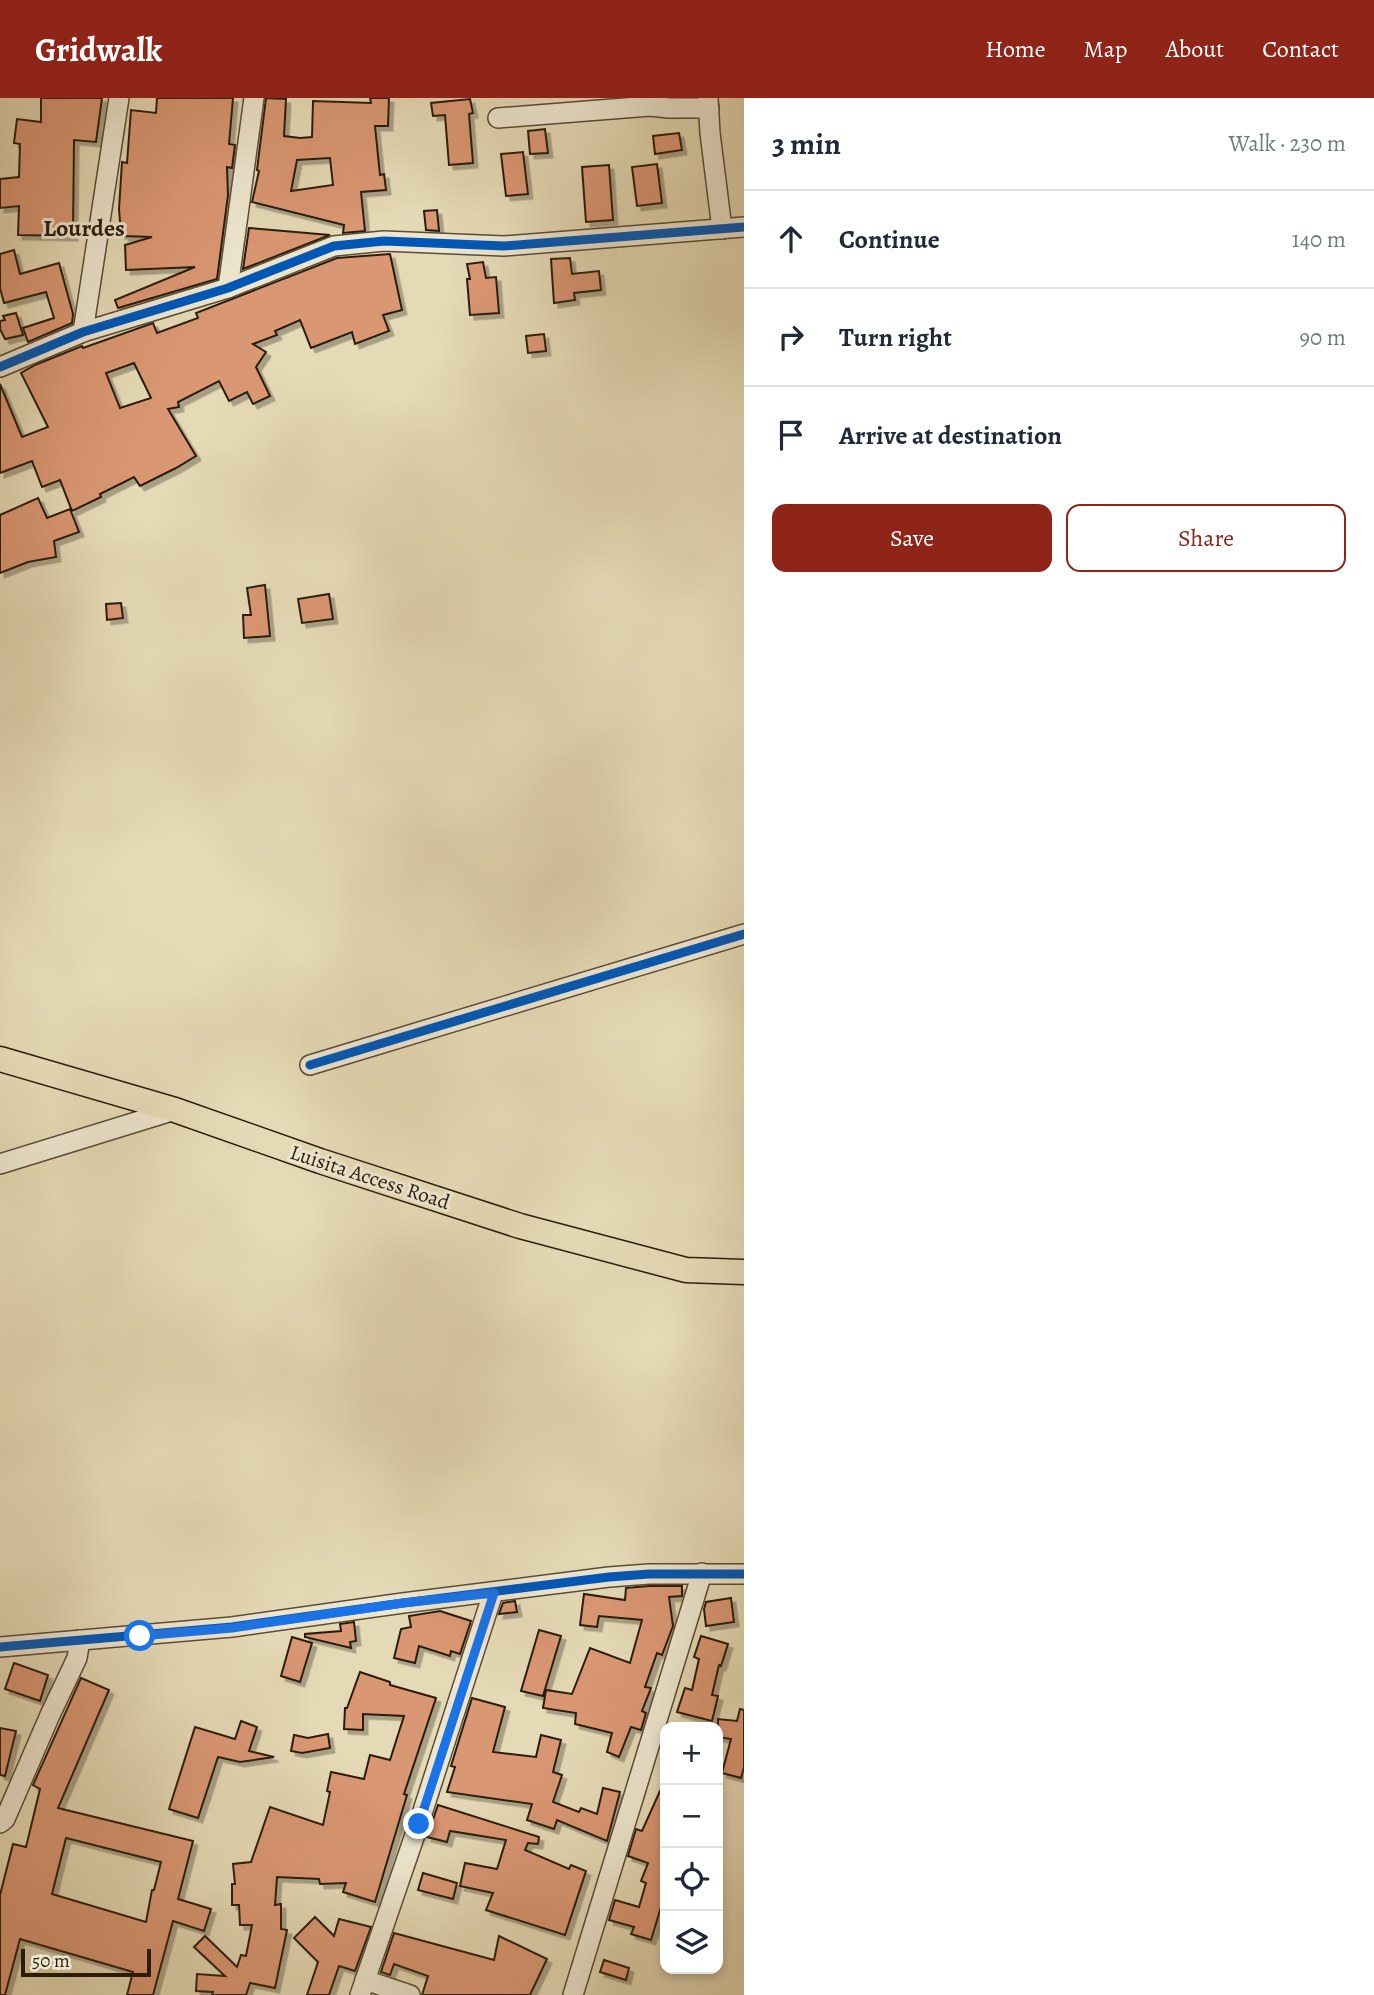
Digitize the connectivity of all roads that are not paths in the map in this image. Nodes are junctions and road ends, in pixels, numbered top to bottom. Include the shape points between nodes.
1 (119, 98) edge
2 (254, 98) edge
3 (709, 103) edge
4 (498, 118) dead end
5 (744, 228) edge
6 (722, 229) junction
7 (228, 288) junction
8 (83, 332) junction
9 (0, 367) edge
10 (744, 934) edge
11 (0, 1059) edge
12 (310, 1065) dead end
13 (175, 1110) junction
14 (0, 1164) edge
15 (744, 1272) edge
16 (702, 1573) junction
17 (744, 1574) edge
18 (494, 1593) junction
19 (80, 1640) junction
20 (0, 1647) edge
21 (0, 1823) edge
22 (362, 1988) edge
23 (410, 1995) edge
24 (573, 1995) edge

1 - 8 street
2 - 7 street
3 - 4 street
3 - 6 street
5 - 6 street
6 - 7 street via 504,246 384,241 334,246
7 - 8 street
8 - 9 street
10 - 12 street
11 - 13 main road, Luisita Access Road
13 - 14 street
13 - 15 main road, Luisita Access Road via 520,1226 686,1270
16 - 17 street
16 - 18 street via 610,1577
16 - 24 street
18 - 19 street via 232,1628
18 - 22 street
19 - 20 street
19 - 21 street via 77,1658
22 - 23 street

